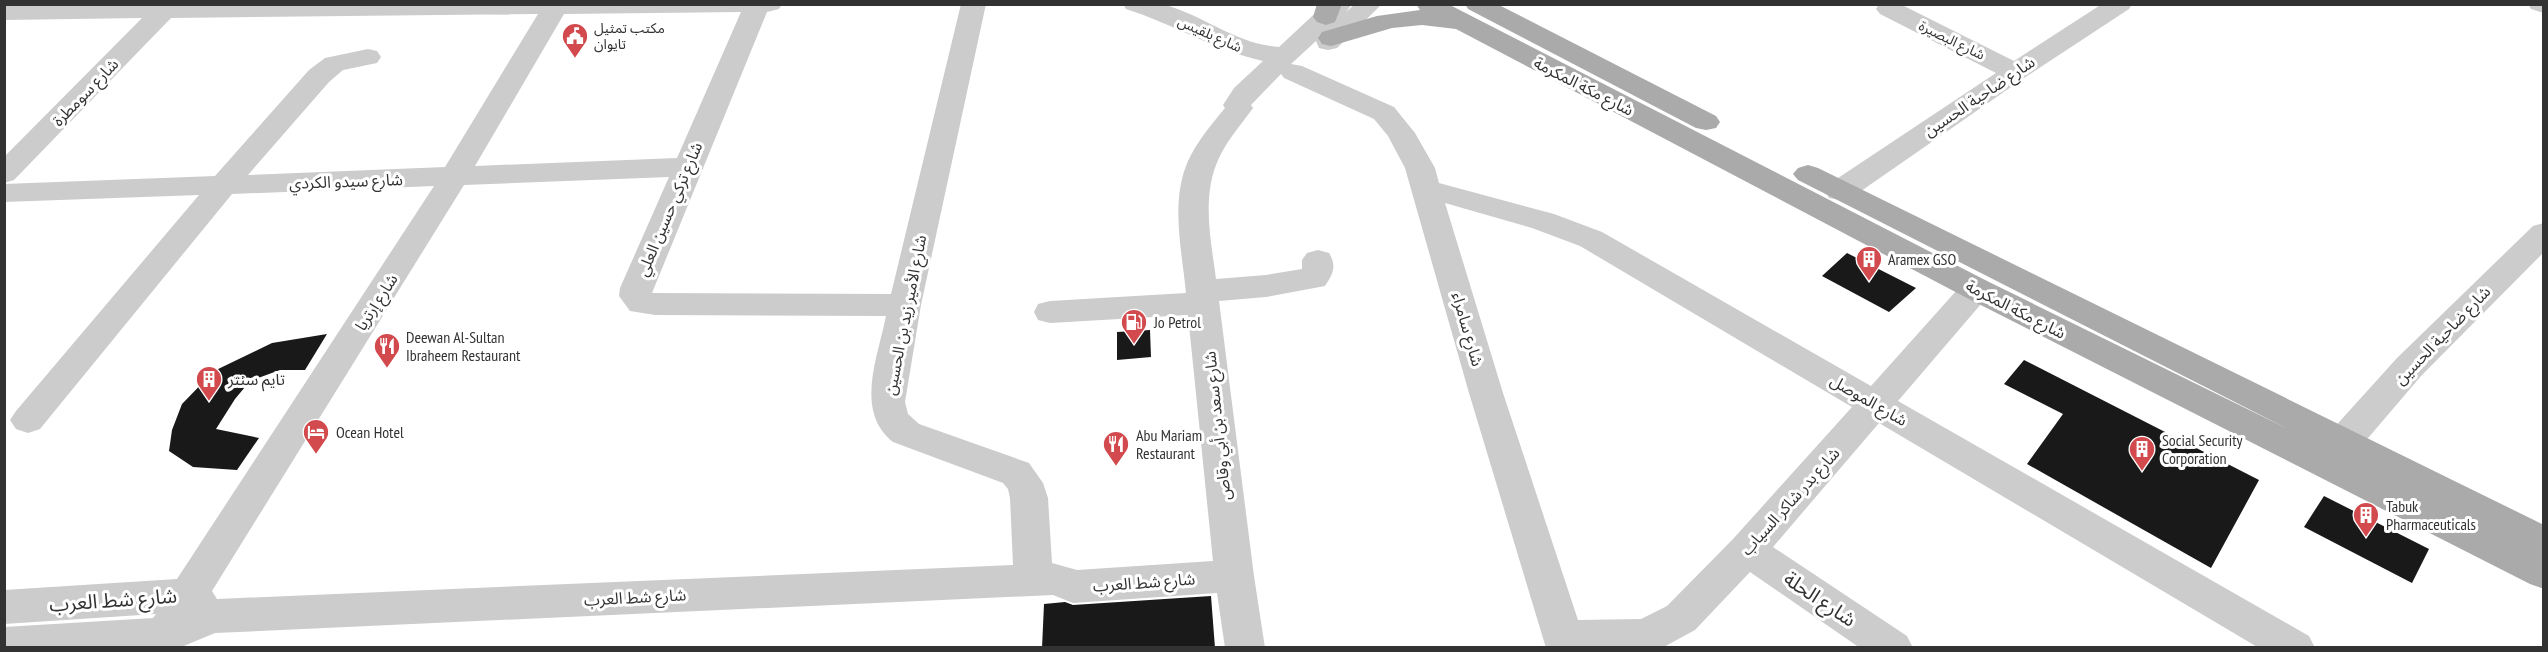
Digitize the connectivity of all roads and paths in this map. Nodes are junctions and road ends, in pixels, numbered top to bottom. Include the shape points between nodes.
1 (770, 4) edge
2 (974, 4) edge
3 (1136, 4) edge
4 (1370, 4) edge
5 (1428, 4) edge
6 (2120, 4) edge
7 (557, 5) edge
8 (758, 5) edge
9 (165, 9) junction
10 (1889, 9) dead end
11 (4, 12) edge
12 (1468, 13) edge
13 (1332, 16) edge
14 (368, 57) dead end
15 (1274, 63) junction
16 (2015, 72) junction
17 (687, 167) junction
18 (4, 174) edge
19 (453, 177) junction
20 (223, 185) junction
21 (1428, 189) junction
22 (1840, 191) junction
23 (4, 193) edge
24 (2544, 233) edge
25 (1318, 260) dead end
26 (1976, 289) junction
27 (1203, 297) junction
28 (905, 305) junction
29 (1050, 312) dead end
30 (1876, 404) junction
31 (28, 420) dead end
32 (2344, 441) junction
33 (2544, 543) edge
34 (1747, 550) junction
35 (1233, 566) junction
36 (2544, 573) edge
37 (1045, 579) junction
38 (201, 606) junction
39 (4, 607) edge
40 (161, 641) edge
41 (1565, 642) edge
42 (4, 644) edge
43 (1245, 648) edge
44 (1893, 648) edge
45 (2295, 648) edge

1 - 8 street
2 - 28 street, شارع الأمير زيد بن الحسين
3 - 15 street, شارع بلقيس
4 - 13 street, شارع سعد بن أبي وقاص
5 - 12 main road, شارع مكة المكرمة
6 - 16 street, شارع ضاحية الحسين
7 - 8 street
7 - 9 street
7 - 19 street, شارع إرتريا
8 - 17 street, شارع تركي حسين العلي
9 - 11 street
9 - 18 street, شارع سومطرة
10 - 16 street, شارع البصيرة
12 - 13 main road via 1401,17 1365,26
12 - 22 main road, شارع مكة المكرمة
12 - 26 main road, شارع مكة المكرمة
13 - 15 street, شارع سعد بن أبي وقاص
14 - 20 street via 344,60 327,68
15 - 21 street, شارع سامراء via 1370,105 1392,120
15 - 27 street, شارع سعد بن أبي وقاص via 1260,101 1239,108 1205,153 1195,181 1194,222
16 - 22 street, شارع ضاحية الحسين
17 - 19 street, شارع سيدو الكردي
17 - 28 street, شارع تركي حسين العلي via 636,288 634,296 642,303
19 - 20 street, شارع سيدو الكردي
19 - 38 street, شارع إرتريا
20 - 23 street, شارع سيدو الكردي
20 - 31 street
21 - 30 street, شارع الموصل via 1543,221 1591,240
21 - 41 street, شارع سامراء via 1486,393
22 - 32 main road, شارع مكة المكرمة
24 - 32 street, شارع ضاحية الحسين via 2409,367
25 - 27 street via 1314,278
26 - 30 street, شارع بدر شاكر السياب
26 - 36 main road, شارع مكة المكرمة
27 - 29 street
27 - 35 street, شارع سعد بن أبي وقاص
28 - 37 street, شارع الأمير زيد بن الحسين via 887,397 896,427 1016,473 1025,483
30 - 34 street, شارع بدر شاكر السياب
30 - 45 street, شارع الموصل
32 - 33 main road, شارع مكة المكرمة
34 - 41 street, شارع بدر شاكر السياب via 1681,618 1663,629 1646,636
34 - 44 street, شارع الحلة
35 - 37 street, شارع شط العرب via 1072,587
35 - 43 street, شارع سعد بن أبي وقاص
37 - 38 street, شارع شط العرب
38 - 39 street, شارع شط العرب
38 - 40 street, شارع شط العرب
40 - 42 street, شارع شط العرب

